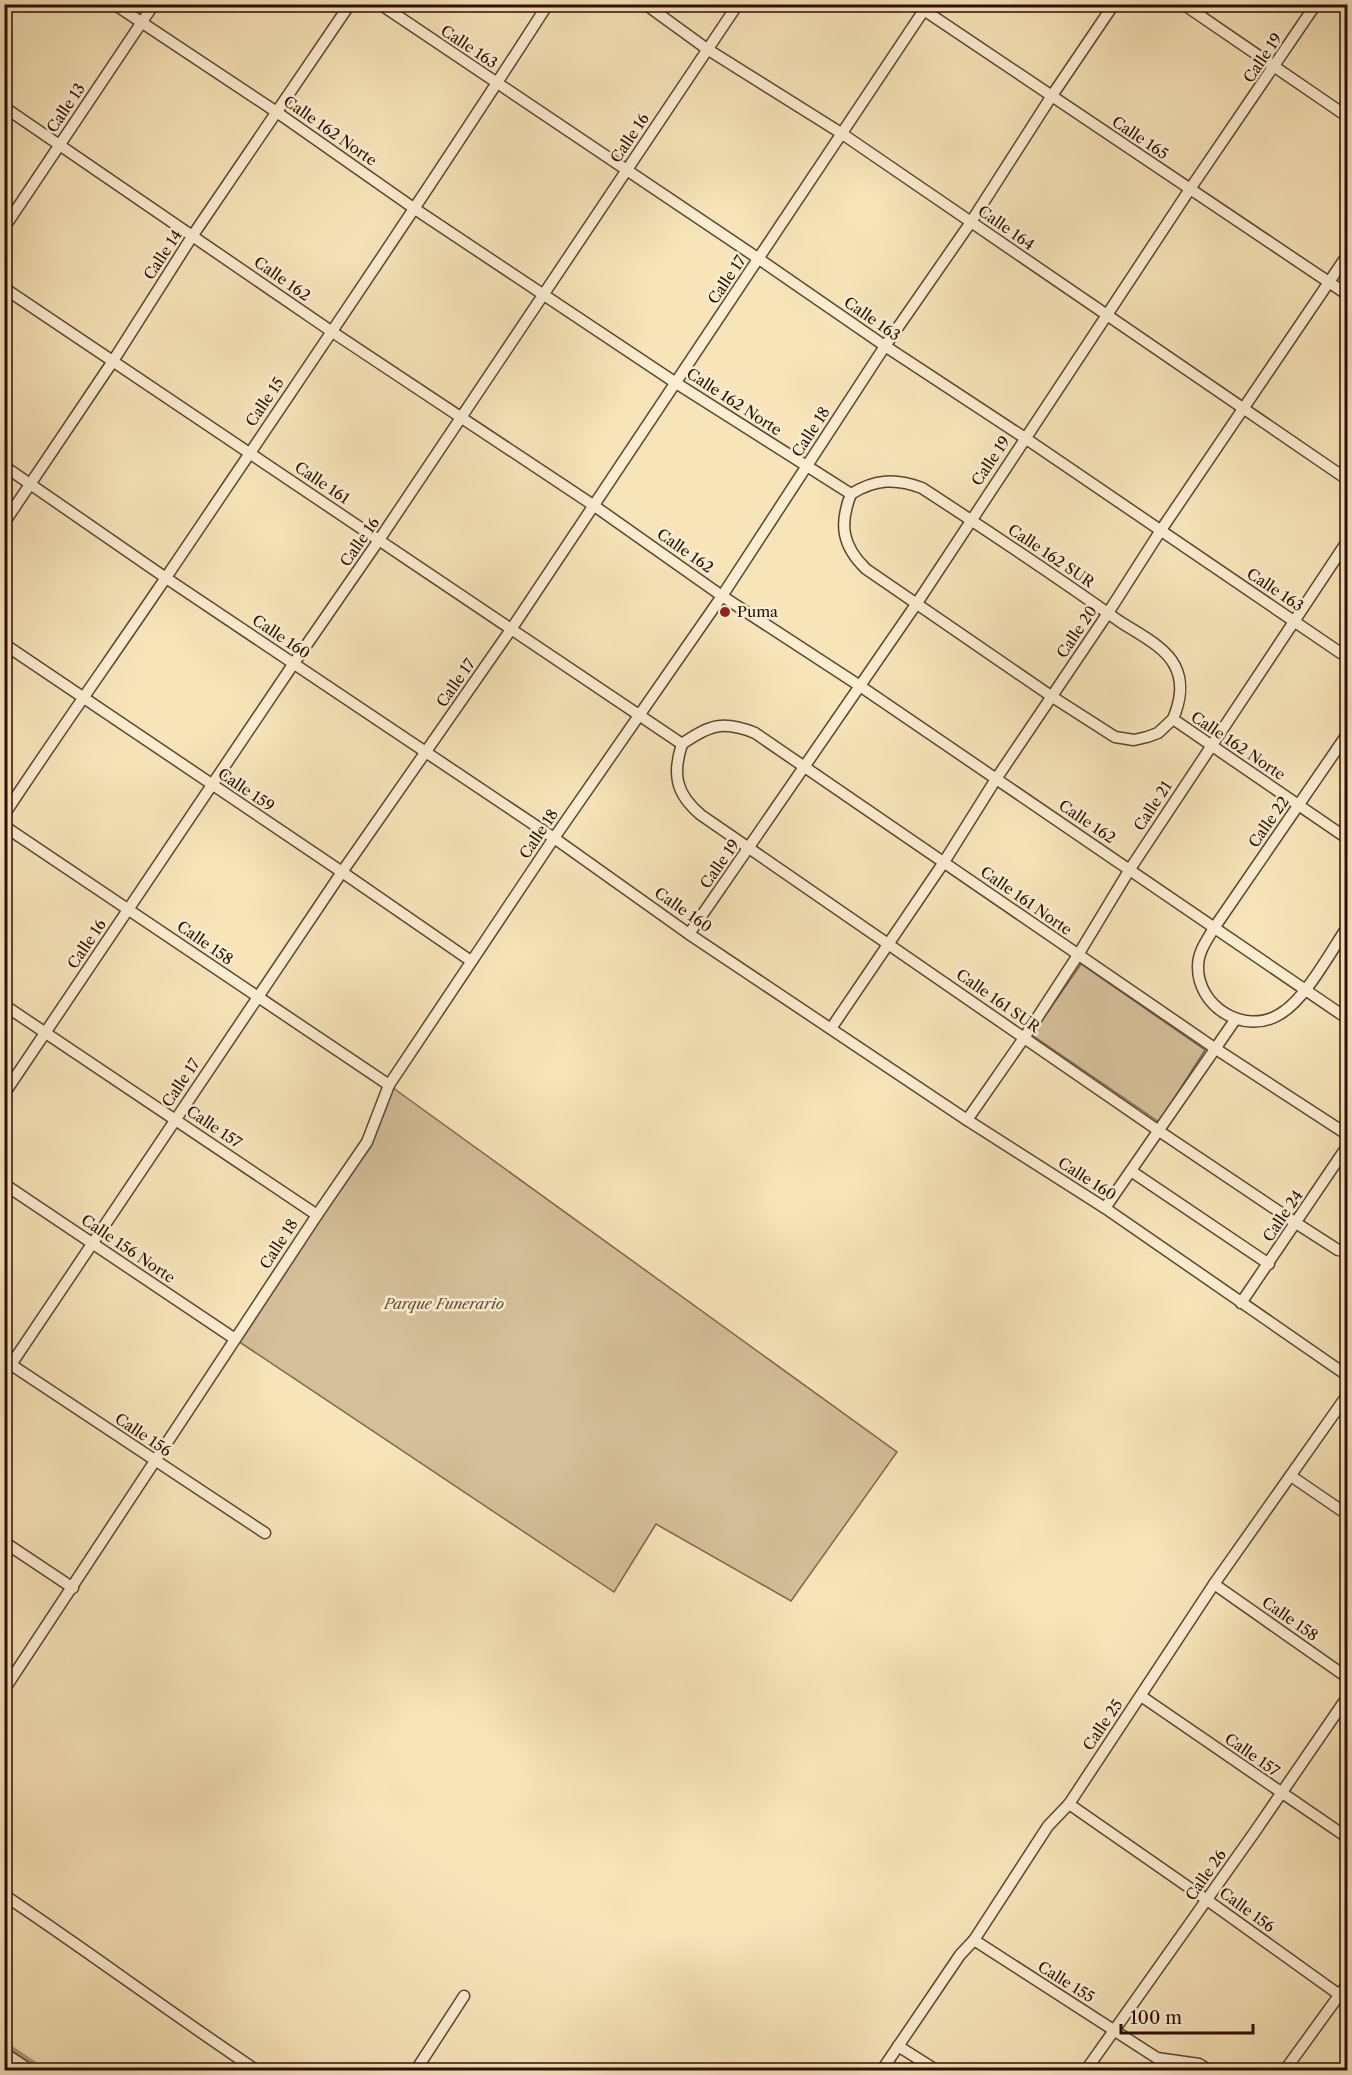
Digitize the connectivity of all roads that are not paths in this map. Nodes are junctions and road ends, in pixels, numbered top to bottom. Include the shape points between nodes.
1 (114, 4) edge
2 (154, 4) edge
3 (350, 4) edge
4 (380, 4) edge
5 (548, 4) edge
6 (645, 4) edge
7 (738, 4) edge
8 (1114, 4) edge
9 (1183, 4) edge
10 (1316, 4) edge
11 (922, 6) edge
12 (141, 23) junction
13 (707, 49) junction
14 (1274, 69) junction
15 (497, 84) junction
16 (1052, 97) junction
17 (4, 107) edge
18 (278, 113) junction
19 (1347, 117) edge
20 (841, 133) junction
21 (59, 145) junction
22 (626, 171) junction
23 (1190, 189) junction
24 (415, 209) junction
25 (971, 222) junction
26 (4, 228) edge
27 (194, 235) junction
28 (1347, 254) edge
29 (759, 259) junction
30 (1329, 282) junction
31 (4, 288) edge
32 (544, 295) junction
33 (1347, 295) edge
34 (1106, 316) junction
35 (331, 331) junction
36 (885, 346) junction
37 (113, 361) junction
38 (676, 383) junction
39 (1243, 407) junction
40 (461, 418) junction
41 (1025, 438) junction
42 (250, 452) junction
43 (4, 466) edge
44 (806, 466) junction
45 (1347, 480) edge
46 (31, 484) junction
47 (851, 494) junction
48 (593, 505) junction
49 (971, 519) junction
50 (4, 523) edge
51 (1161, 530) junction
52 (379, 540) junction
53 (1347, 540) edge
54 (166, 578) junction
55 (722, 596) junction
56 (917, 603) junction
57 (1108, 613) junction
58 (1295, 621) junction
59 (512, 628) junction
60 (4, 644) edge
61 (1347, 657) edge
62 (294, 663) junction
63 (860, 686) junction
64 (1051, 696) junction
65 (82, 697) junction
66 (640, 715) junction
67 (1173, 719) junction
68 (1347, 733) edge
69 (682, 744) junction
70 (1211, 746) junction
71 (426, 752) junction
72 (804, 767) junction
73 (996, 779) junction
74 (211, 785) junction
75 (1299, 805) junction
76 (4, 815) edge
77 (4, 826) edge
78 (554, 838) junction
79 (1347, 838) edge
80 (749, 849) junction
81 (944, 862) junction
82 (1130, 869) junction
83 (342, 872) junction
84 (129, 908) junction
85 (1347, 926) edge
86 (1214, 928) junction
87 (689, 934) junction
88 (888, 943) junction
89 (1078, 955) junction
90 (471, 961) junction
91 (1305, 989) junction
92 (258, 998) junction
93 (4, 1005) edge
94 (1347, 1019) edge
95 (1235, 1020) junction
96 (832, 1027) junction
97 (45, 1032) junction
98 (1024, 1038) junction
99 (1216, 1049) junction
100 (389, 1084) junction
101 (4, 1094) edge
102 (175, 1119) junction
103 (967, 1120) junction
104 (1159, 1131) junction
105 (1347, 1135) edge
106 (1347, 1145) edge
107 (1131, 1171) junction
108 (4, 1184) edge
109 (1105, 1208) junction
110 (317, 1215) junction
111 (1296, 1223) junction
112 (91, 1243) junction
113 (1347, 1252) edge
114 (1269, 1264) junction
115 (1241, 1303) junction
116 (235, 1339) junction
117 (8, 1362) edge
118 (4, 1375) edge
119 (1347, 1376) edge
120 (1347, 1394) edge
121 (154, 1461) junction
122 (1291, 1476) junction
123 (1347, 1515) edge
124 (265, 1533) dead end
125 (4, 1542) edge
126 (1214, 1584) junction
127 (73, 1588) junction
128 (1347, 1678) edge
129 (4, 1690) edge
130 (1141, 1696) junction
131 (1347, 1696) edge
132 (1280, 1793) junction
133 (1069, 1804) junction
134 (1347, 1838) edge
135 (4, 1895) edge
136 (1207, 1900) junction
137 (974, 1940) junction
138 (1347, 1983) edge
139 (464, 1996) dead end
140 (1343, 1998) edge
141 (1114, 2030) junction
142 (898, 2046) junction
143 (6, 2057) edge
144 (30, 2070) edge
145 (255, 2070) edge
146 (416, 2070) edge
147 (882, 2070) edge
148 (936, 2070) edge
149 (1086, 2070) edge
150 (1209, 2070) edge
151 (1285, 2070) edge

1 - 12 street, Calle 162 Norte
2 - 12 street, Calle 13
3 - 18 street, Calle 14
4 - 15 street, Calle 163
5 - 15 street, Calle 15
6 - 13 street, Calle 164
7 - 13 street, Calle 16
8 - 16 street, Calle 18
9 - 14 street
10 - 14 street, Calle 19
11 - 16 street, Calle 165
11 - 20 street, Calle 17
12 - 18 street, Calle 162 Norte
12 - 21 street, Calle 13
13 - 20 street, Calle 164
13 - 22 street, Calle 16
14 - 19 street
14 - 23 street, Calle 19
15 - 22 street, Calle 163
15 - 24 street, Calle 15
16 - 23 street, Calle 165
16 - 25 street, Calle 18
17 - 21 street, Calle 162
18 - 24 street, Calle 162 Norte
18 - 27 street, Calle 14
20 - 25 street, Calle 164
20 - 29 street, Calle 17
21 - 26 street, Calle 13
21 - 27 street, Calle 162
22 - 29 street, Calle 163
22 - 32 street, Calle 16
23 - 30 street, Calle 165
23 - 34 street, Calle 19
24 - 32 street, Calle 162 Norte
24 - 35 street, Calle 15
25 - 34 street, Calle 164
25 - 36 street, Calle 18
27 - 35 street, Calle 162
27 - 37 street, Calle 14
28 - 30 street, Calle 20
29 - 36 street, Calle 163
29 - 38 street, Calle 17
30 - 33 street, Calle 165
30 - 39 street, Calle 20
31 - 37 street, Calle 161
32 - 38 street, Calle 162 Norte
32 - 40 street, Calle 16
34 - 39 street, Calle 164
34 - 41 street, Calle 19
35 - 40 street, Calle 162
35 - 42 street, Calle 15
36 - 41 street, Calle 163
36 - 44 street, Calle 18
37 - 42 street, Calle 161
37 - 46 street, Calle 14
38 - 44 street, Calle 162 Norte
38 - 48 street, Calle 17
39 - 45 street, Calle 164
39 - 51 street, Calle 20
40 - 48 street, Calle 162
40 - 52 street, Calle 16
41 - 49 street, Calle 19
41 - 51 street, Calle 163
42 - 52 street, Calle 161
42 - 54 street, Calle 15
43 - 46 street, Calle 160
44 - 47 street, Calle 162 Norte
44 - 55 street, Calle 18
46 - 50 street, Calle 14
46 - 54 street, Calle 160
47 - 49 street, Calle 162 SUR via 877,481 906,481
47 - 56 street, Calle 162 Norte via 844,527 846,543 855,558
48 - 55 street, Calle 162
48 - 59 street, Calle 17
49 - 56 street, Calle 19
49 - 57 street, Calle 162 SUR
51 - 57 street, Calle 20
51 - 58 street, Calle 163
52 - 59 street, Calle 161
52 - 62 street, Calle 16
53 - 58 street, Calle 21
54 - 62 street, Calle 160
54 - 65 street, Calle 15
55 - 63 street, Calle 162
55 - 66 street, Calle 18
56 - 63 street, Calle 19
56 - 64 street, Calle 162 Norte
57 - 64 street, Calle 20
57 - 67 street, Calle 162 SUR via 1167,654 1176,668 1181,688
58 - 61 street, Calle 163
58 - 70 street, Calle 21
59 - 66 street, Calle 161
59 - 71 street, Calle 17
60 - 65 street, Calle 159
62 - 71 street, Calle 160
62 - 74 street, Calle 16
63 - 72 street, Calle 19
63 - 73 street, Calle 162
64 - 67 street, Calle 162 Norte via 1115,737 1147,737
64 - 73 street, Calle 20
65 - 74 street, Calle 159
65 - 76 street, Calle 15
66 - 69 street, Calle 161
66 - 78 street, Calle 18
67 - 70 street, Calle 162 Norte
68 - 75 street, Calle 22
69 - 72 street, Calle 161 Norte via 706,728 722,724 739,726
69 - 80 street, Calle 161 SUR via 678,769 680,790 687,803
70 - 75 street, Calle 162 Norte
70 - 82 street, Calle 21
71 - 78 street, Calle 160
71 - 83 street, Calle 17
72 - 80 street, Calle 19
72 - 81 street, Calle 161 Norte
73 - 81 street, Calle 20
73 - 82 street, Calle 162
74 - 83 street, Calle 159
74 - 84 street, Calle 16
75 - 79 street, Calle 162 Norte
75 - 86 street, Calle 22
77 - 84 street, Calle 158
78 - 87 street, Calle 160
78 - 90 street, Calle 18
80 - 87 street, Calle 19
80 - 88 street, Calle 161 SUR
81 - 88 street, Calle 20
81 - 89 street, Calle 161 Norte
82 - 86 street, Calle 162
82 - 89 street, Calle 21
83 - 90 street, Calle 159
83 - 92 street, Calle 17
84 - 92 street, Calle 158
84 - 97 street, Calle 16
85 - 91 street
86 - 91 street, Calle 162
86 - 95 street, Calle 22 via 1198,965 1200,983 1215,1006
87 - 96 street, Calle 160
88 - 96 street, Calle 20
88 - 98 street, Calle 161 SUR
89 - 98 street, Calle 21
89 - 99 street, Calle 161 Norte
90 - 100 street, Calle 18
91 - 94 street, Calle 162
91 - 95 street via 1279,1015 1264,1021
92 - 100 street, Calle 158
92 - 102 street, Calle 17
93 - 97 street, Calle 157
95 - 99 street
96 - 103 street, Calle 160
97 - 101 street, Calle 16
97 - 102 street, Calle 157
98 - 103 street, Calle 21
98 - 104 street, Calle 161 SUR
99 - 104 street
99 - 105 street, Calle 161 Norte
100 - 110 street, Calle 18 via 367,1142
102 - 110 street, Calle 157
102 - 112 street, Calle 17
103 - 109 street, Calle 160
104 - 107 street
104 - 111 street, Calle 161 SUR
106 - 111 street, Calle 24
107 - 109 street
107 - 114 street
108 - 112 street, Calle 156 Norte
109 - 115 street, Calle 160
110 - 116 street, Calle 18
111 - 113 street, Calle 161 SUR
111 - 114 street, Calle 24
112 - 116 street, Calle 156 Norte
112 - 117 street, Calle 17
114 - 115 street, Calle 24
115 - 119 street, Calle 160
116 - 121 street, Calle 18
117 - 118 street, Calle 17
117 - 121 street, Calle 156
120 - 122 street, Calle 25
121 - 124 street, Calle 156
121 - 127 street, Calle 18
122 - 123 street
122 - 126 street, Calle 25
125 - 127 street
126 - 128 street, Calle 158
126 - 130 street, Calle 25
127 - 129 street, Calle 18
130 - 132 street, Calle 157
130 - 133 street, Calle 25
131 - 132 street, Calle 26
132 - 134 street, Calle 157
132 - 136 street, Calle 26
133 - 136 street, Calle 156
133 - 137 street, Calle 25 via 1048,1826
135 - 145 street
136 - 140 street, Calle 156
136 - 141 street, Calle 26
137 - 141 street, Calle 155
137 - 142 street, Calle 25
138 - 140 street
139 - 146 street
140 - 151 street
141 - 149 street, Calle 26
141 - 150 street, Calle 155 via 1157,2058 1199,2064
142 - 147 street, Calle 25
142 - 148 street
143 - 144 street

